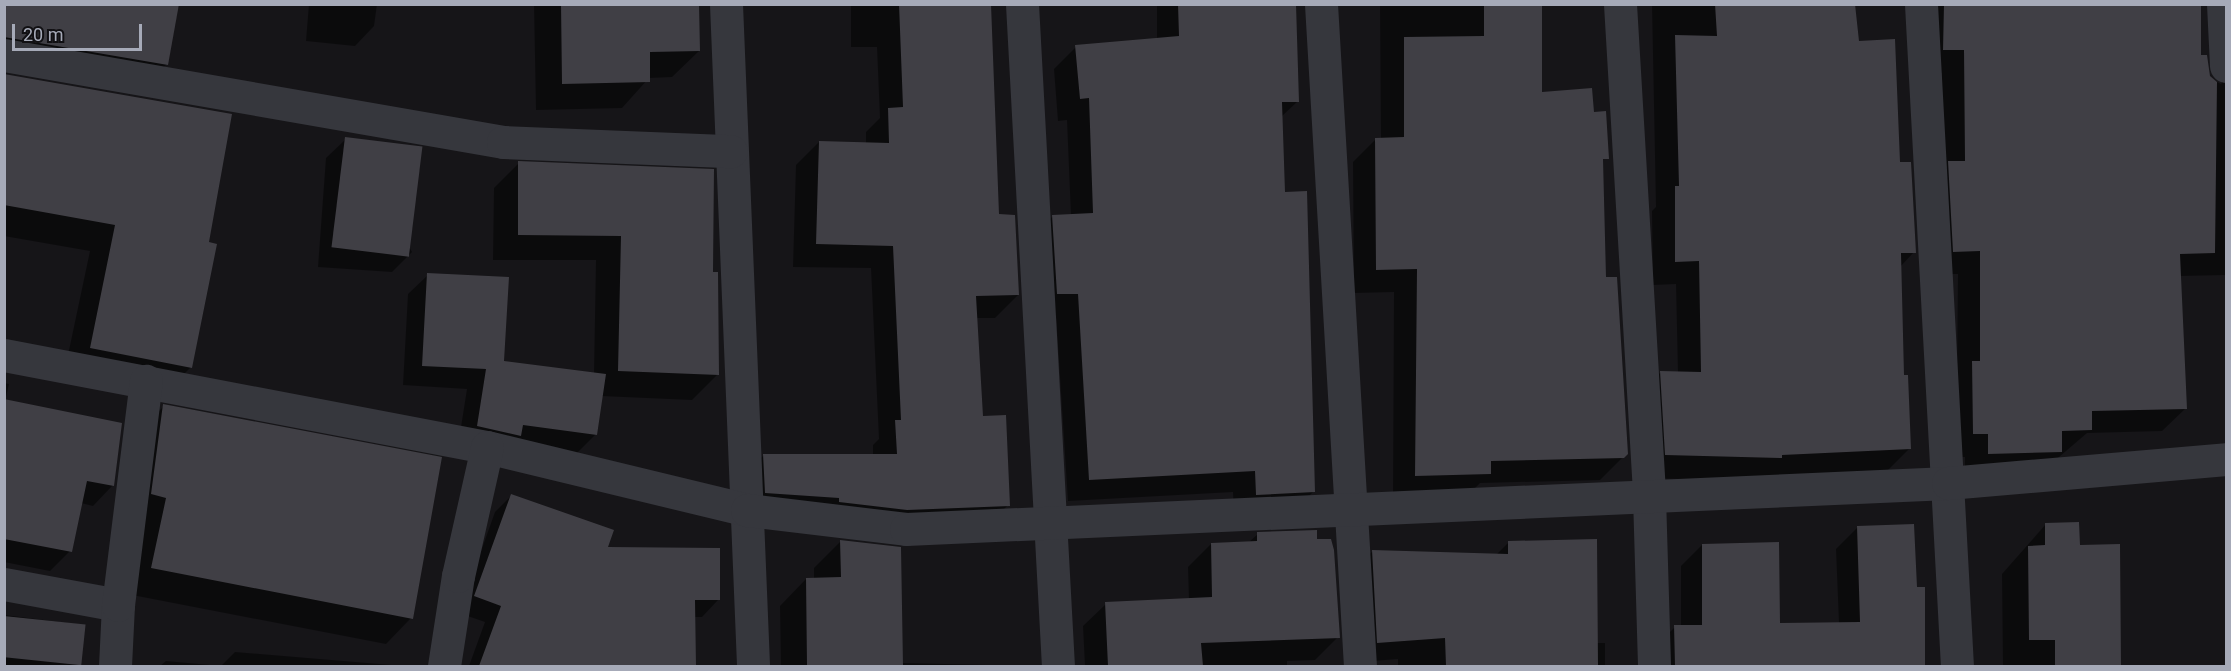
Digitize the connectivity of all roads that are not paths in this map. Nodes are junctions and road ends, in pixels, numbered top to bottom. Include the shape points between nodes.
1 (726, 4) edge
2 (1022, 4) edge
3 (1321, 4) edge
4 (1620, 4) edge
5 (1921, 4) edge
6 (2223, 4) edge
7 (4, 55) edge
8 (2226, 66) edge
9 (731, 151) junction
10 (4, 355) edge
11 (146, 381) junction
12 (487, 447) junction
13 (2226, 459) edge
14 (1948, 483) junction
15 (1649, 496) junction
16 (1352, 508) junction
17 (747, 510) junction
18 (1052, 524) junction
19 (4, 584) edge
20 (118, 605) junction
21 (115, 666) edge
22 (444, 666) edge
23 (753, 666) edge
24 (1058, 666) edge
25 (1360, 666) edge
26 (1654, 666) edge
27 (1957, 666) edge

1 - 9 street
2 - 18 street
3 - 16 street
4 - 15 street
5 - 14 street
6 - 8 street
7 - 9 street via 503,142
9 - 17 street
10 - 11 street
11 - 12 street
11 - 20 street
12 - 17 street
12 - 22 street via 458,576
13 - 14 street
14 - 15 street
14 - 27 street
15 - 16 street
15 - 26 street
16 - 18 street
16 - 25 street
17 - 18 street via 906,529
17 - 23 street
18 - 24 street
19 - 20 street
20 - 21 street

